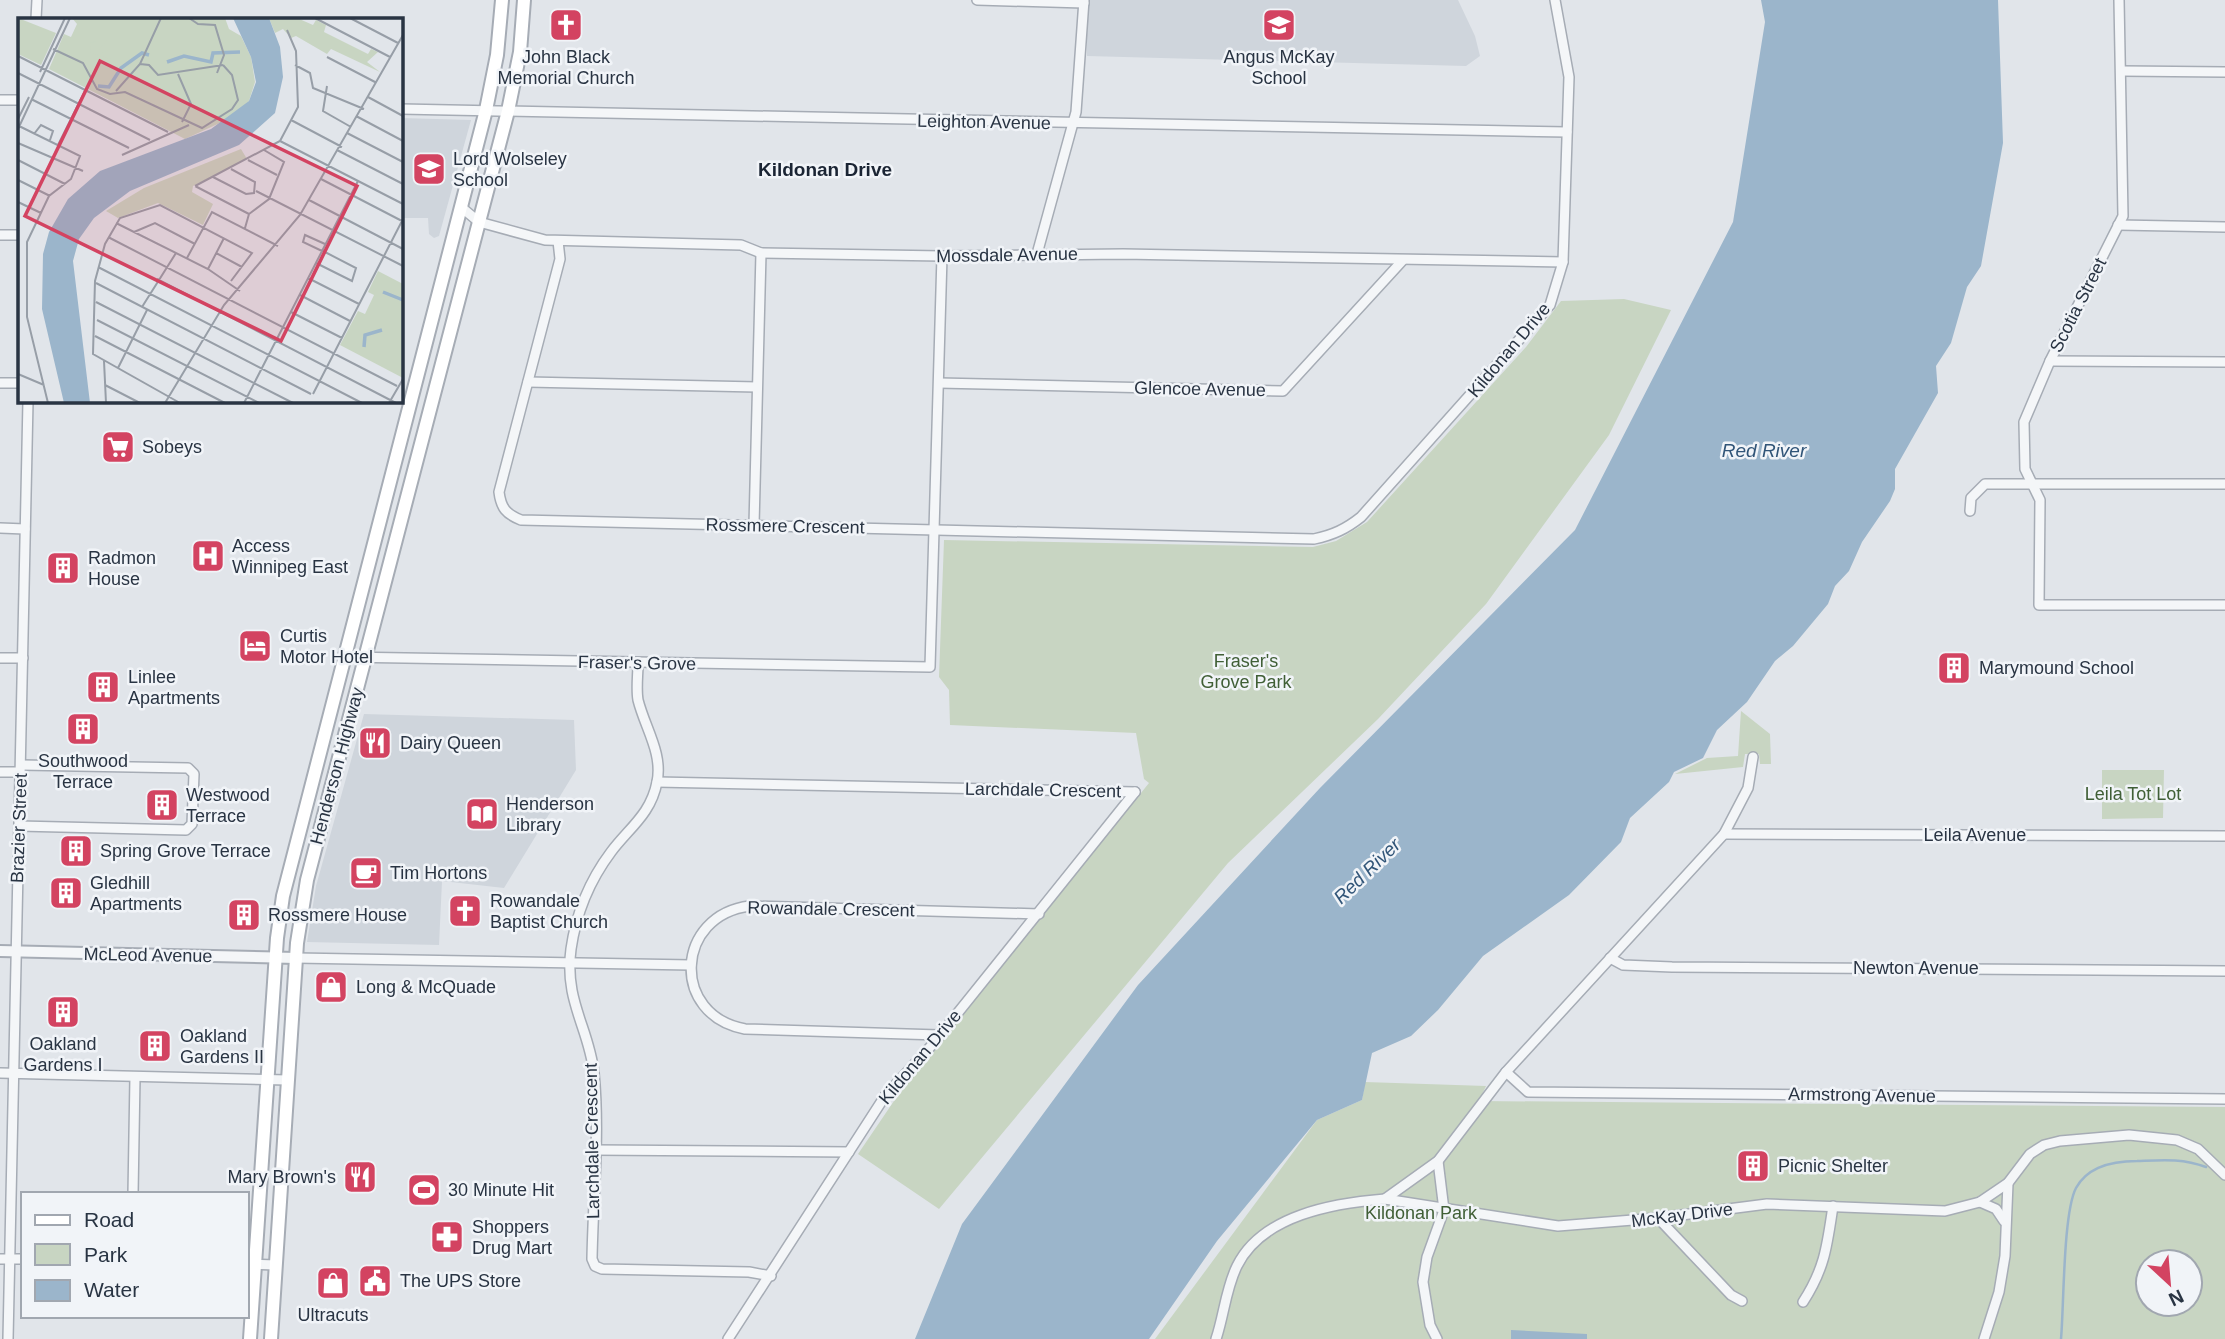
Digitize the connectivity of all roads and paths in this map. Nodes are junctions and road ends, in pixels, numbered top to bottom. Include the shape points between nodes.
1 (37, 0) edge
2 (502, 0) edge
3 (524, 0) edge
4 (977, 0) edge
5 (1555, 0) edge
6 (2119, 0) edge
7 (1084, 1) edge
8 (36, 18) edge
9 (2122, 71) junction
10 (2225, 72) edge
11 (0, 100) edge
12 (18, 100) edge
13 (402, 108) edge
14 (486, 110) junction
15 (508, 111) junction
16 (1073, 124) junction
17 (1567, 132) junction
18 (461, 207) junction
19 (479, 222) junction
20 (2118, 225) junction
21 (2225, 226) edge
22 (0, 235) edge
23 (18, 235) edge
24 (558, 242) junction
25 (761, 253) junction
26 (1037, 254) junction
27 (942, 256) junction
28 (1403, 260) junction
29 (1563, 262) junction
30 (432, 318) junction
31 (452, 323) junction
32 (2050, 360) junction
33 (2225, 362) edge
34 (528, 382) junction
35 (0, 383) edge
36 (18, 383) edge
37 (939, 383) junction
38 (757, 387) junction
39 (28, 402) edge
40 (401, 437) junction
41 (422, 441) junction
42 (2033, 483) junction
43 (2225, 484) edge
44 (1970, 511) dead end
45 (754, 525) junction
46 (0, 528) edge
47 (25, 529) junction
48 (1346, 529) joint
49 (935, 530) junction
50 (2225, 605) edge
51 (366, 656) junction
52 (345, 657) junction
53 (0, 658) edge
54 (23, 658) junction
55 (638, 663) junction
56 (1753, 757) dead end
57 (21, 769) junction
58 (0, 772) edge
59 (657, 782) junction
60 (1135, 792) joint
61 (304, 809) junction
62 (322, 824) junction
63 (19, 825) junction
64 (1724, 834) junction
65 (2225, 836) edge
66 (1039, 914) junction
67 (0, 951) edge
68 (14, 951) junction
69 (276, 958) junction
70 (296, 958) junction
71 (1610, 958) junction
72 (571, 965) junction
73 (691, 965) junction
74 (2225, 971) edge
75 (939, 1035) junction
76 (1506, 1072) junction
77 (0, 1073) edge
78 (11, 1073) junction
79 (135, 1077) junction
80 (267, 1080) junction
81 (288, 1080) junction
82 (2225, 1098) edge
83 (594, 1150) junction
84 (849, 1152) junction
85 (1438, 1161) junction
86 (2225, 1175) edge
87 (2008, 1183) junction
88 (133, 1192) edge
89 (1385, 1199) junction
90 (1980, 1202) junction
91 (1833, 1206) junction
92 (1444, 1210) junction
93 (1658, 1218) junction
94 (2004, 1223) junction
95 (0, 1259) edge
96 (11, 1259) junction
97 (21, 1259) edge
98 (251, 1264) edge
99 (275, 1265) junction
100 (771, 1276) junction
101 (1742, 1301) dead end
102 (1803, 1302) dead end
103 (8, 1339) edge
104 (250, 1339) edge
105 (271, 1339) edge
106 (728, 1339) edge
107 (1216, 1339) edge
108 (1437, 1339) edge
109 (1984, 1339) edge

1 - 8 street
2 - 14 main road, Henderson Highway
3 - 15 main road, Henderson Highway
4 - 7 street
5 - 17 street, Kildonan Drive via 1569,77
6 - 9 street, Scotia Street
7 - 16 street
9 - 10 street
9 - 20 street, Scotia Street via 2123,216
11 - 12 street
13 - 14 street, Leighton Avenue
14 - 15 street, Leighton Avenue
14 - 18 main road, Henderson Highway
15 - 16 street, Leighton Avenue
15 - 19 main road, Henderson Highway
16 - 17 street, Leighton Avenue
16 - 26 street
17 - 29 street, Kildonan Drive
18 - 19 street, Mossdale Avenue
18 - 30 main road, Henderson Highway
19 - 24 street, Mossdale Avenue
19 - 31 main road, Henderson Highway
20 - 21 street
20 - 32 street, Scotia Street
22 - 23 street
24 - 25 street, Mossdale Avenue via 741,245
24 - 34 street, Rossmere Crescent via 560,259
25 - 27 street, Mossdale Avenue
25 - 38 street
26 - 27 street, Mossdale Avenue
26 - 28 street, Mossdale Avenue
27 - 37 street
28 - 29 street, Mossdale Avenue
28 - 37 street, Glencoe Avenue via 1283,391
29 - 48 street, Kildonan Drive via 1550,305
30 - 31 main road
30 - 40 main road, Henderson Highway
31 - 41 main road, Henderson Highway
32 - 33 street
32 - 42 street, Scotia Street via 2024,422 2025,468
34 - 38 street
34 - 45 street, Rossmere Crescent via 499,492 507,515 521,520
35 - 36 street
37 - 49 street
38 - 45 street
39 - 47 street, Brazier Street
40 - 41 main road
40 - 52 main road, Henderson Highway
41 - 51 main road, Henderson Highway
42 - 43 street
42 - 44 street via 1985,484 1971,498
42 - 50 street, Scotia Street via 2040,500 2039,605
45 - 49 street, Rossmere Crescent
46 - 47 street
47 - 54 street, Brazier Street
48 - 49 street, Rossmere Crescent via 1314,539
49 - 55 street, Fraser's Grove via 930,667
51 - 52 street, Fraser's Grove
51 - 55 street, Fraser's Grove
51 - 62 main road, Henderson Highway
52 - 61 main road, Henderson Highway
53 - 54 street
54 - 57 street, Brazier Street
55 - 59 street, Larchdale Crescent via 637,696 657,755
56 - 64 street via 1748,788
57 - 58 street
57 - 63 street, Brazier Street
57 - 63 street via 188,768 194,774 192,824 186,830
59 - 60 street, Larchdale Crescent
59 - 72 street, Larchdale Crescent via 642,820 612,851 579,909
60 - 66 street, Kildonan Drive
61 - 62 main road
61 - 69 main road, Henderson Highway via 283,896
62 - 70 main road, Henderson Highway via 307,880
63 - 68 street, Brazier Street
64 - 65 street, Leila Avenue
64 - 71 street
66 - 73 street, Rowandale Crescent via 741,907 711,921 696,943
66 - 75 street, Kildonan Drive
67 - 68 street, McLeod Avenue
68 - 69 street, McLeod Avenue
68 - 78 street, Brazier Street
69 - 70 street, McLeod Avenue
69 - 80 main road, Henderson Highway
70 - 72 street
70 - 81 main road, Henderson Highway
71 - 74 street, Newton Avenue via 1623,965 1672,967
71 - 76 street
72 - 73 street
72 - 83 street, Larchdale Crescent via 573,1002 593,1069
73 - 75 street via 694,988 702,1003 718,1020 734,1027
75 - 84 street, Kildonan Drive via 885,1096
76 - 82 street, Armstrong Avenue via 1528,1092
76 - 85 street
77 - 78 street
78 - 79 street
78 - 96 street, Brazier Street
79 - 80 street
79 - 88 street
80 - 81 street
80 - 98 main road, Henderson Highway
81 - 99 main road, Henderson Highway
83 - 84 street
83 - 100 street, Larchdale Crescent via 595,1266
84 - 100 street, Kildonan Drive
85 - 89 street
85 - 92 street
86 - 87 street, McKay Drive via 2197,1149 2177,1140 2129,1135 2044,1145 2030,1154
87 - 90 street, McKay Drive
87 - 94 street
89 - 92 street, McKay Drive
89 - 107 street via 1303,1216 1262,1235 1237,1265
90 - 91 street, McKay Drive via 1927,1212
90 - 94 street via 1996,1209
91 - 93 street, McKay Drive via 1767,1204
91 - 102 street via 1827,1256
92 - 93 street, McKay Drive via 1558,1226
92 - 108 street via 1423,1282
93 - 101 street
94 - 109 street via 1999,1292
95 - 96 street
96 - 97 street
96 - 103 street, Brazier Street
98 - 99 street
98 - 104 main road, Henderson Highway
99 - 105 main road, Henderson Highway
100 - 106 street, Kildonan Drive

